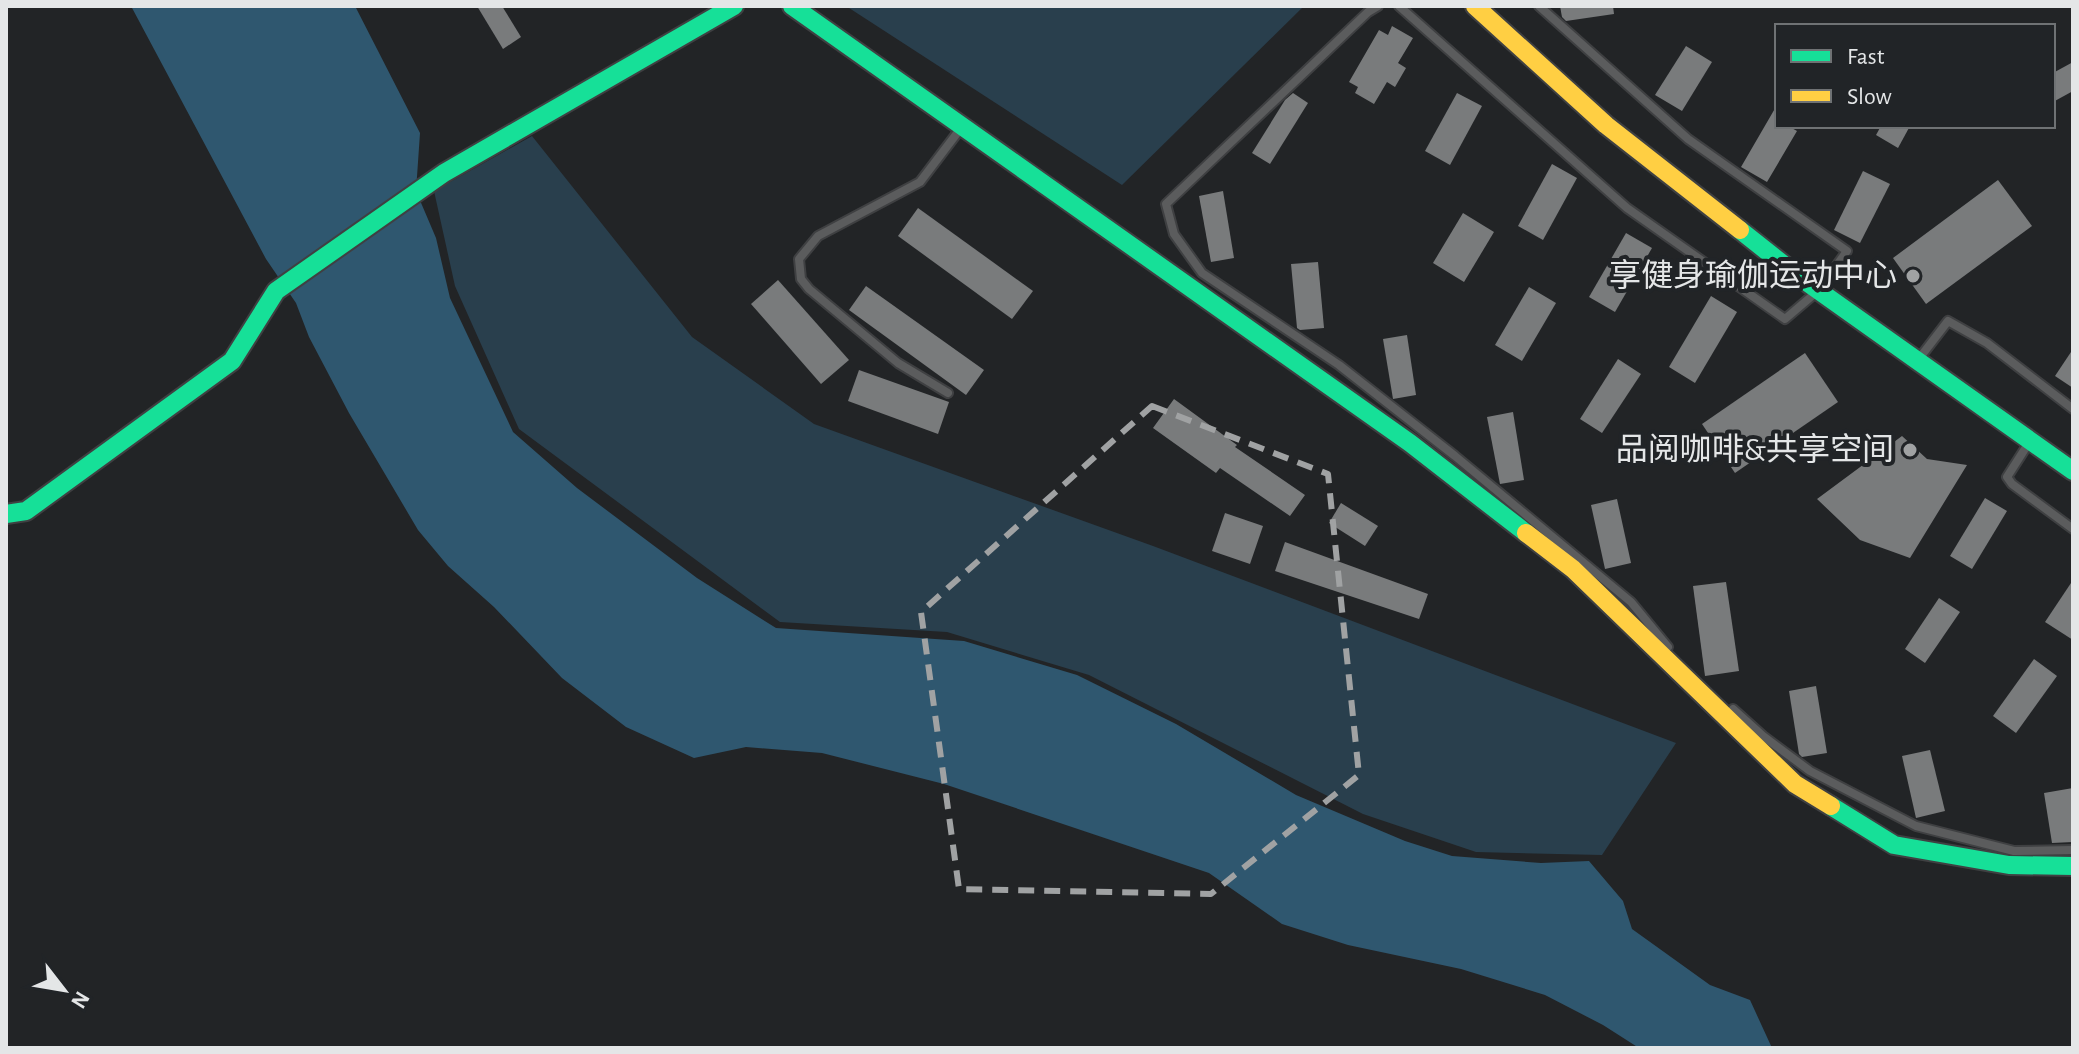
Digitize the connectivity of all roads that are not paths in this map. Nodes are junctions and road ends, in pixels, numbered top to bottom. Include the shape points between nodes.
1 (734, 6) edge
2 (792, 6) edge
3 (1378, 6) edge
4 (1399, 6) edge
5 (1475, 6) edge
6 (1539, 6) edge
7 (961, 127) junction
8 (1819, 290) junction
9 (1917, 361) junction
10 (948, 393) dead end
11 (2073, 409) edge
12 (2031, 441) junction
13 (2073, 471) edge
14 (6, 514) edge
15 (2073, 529) edge
16 (2073, 850) edge
17 (2073, 866) edge

1 - 14 street via 444,173 276,291 232,361 26,511
2 - 7 street
3 - 16 lane via 1166,204 1174,234 1202,273 1339,365 1535,519 1631,602 1677,659 1810,771 1916,826 2014,851
4 - 8 lane via 1627,208 1785,319
5 - 8 street via 1606,125
6 - 8 lane via 1688,139 1847,251
7 - 10 lane via 920,182 818,236 799,259 801,279 809,289 898,363
7 - 17 street via 1398,434 1560,559 1795,784 1894,845 2009,865
8 - 9 street
9 - 11 lane via 1948,321 1987,343
9 - 12 street
12 - 13 street
12 - 15 lane via 2007,477

